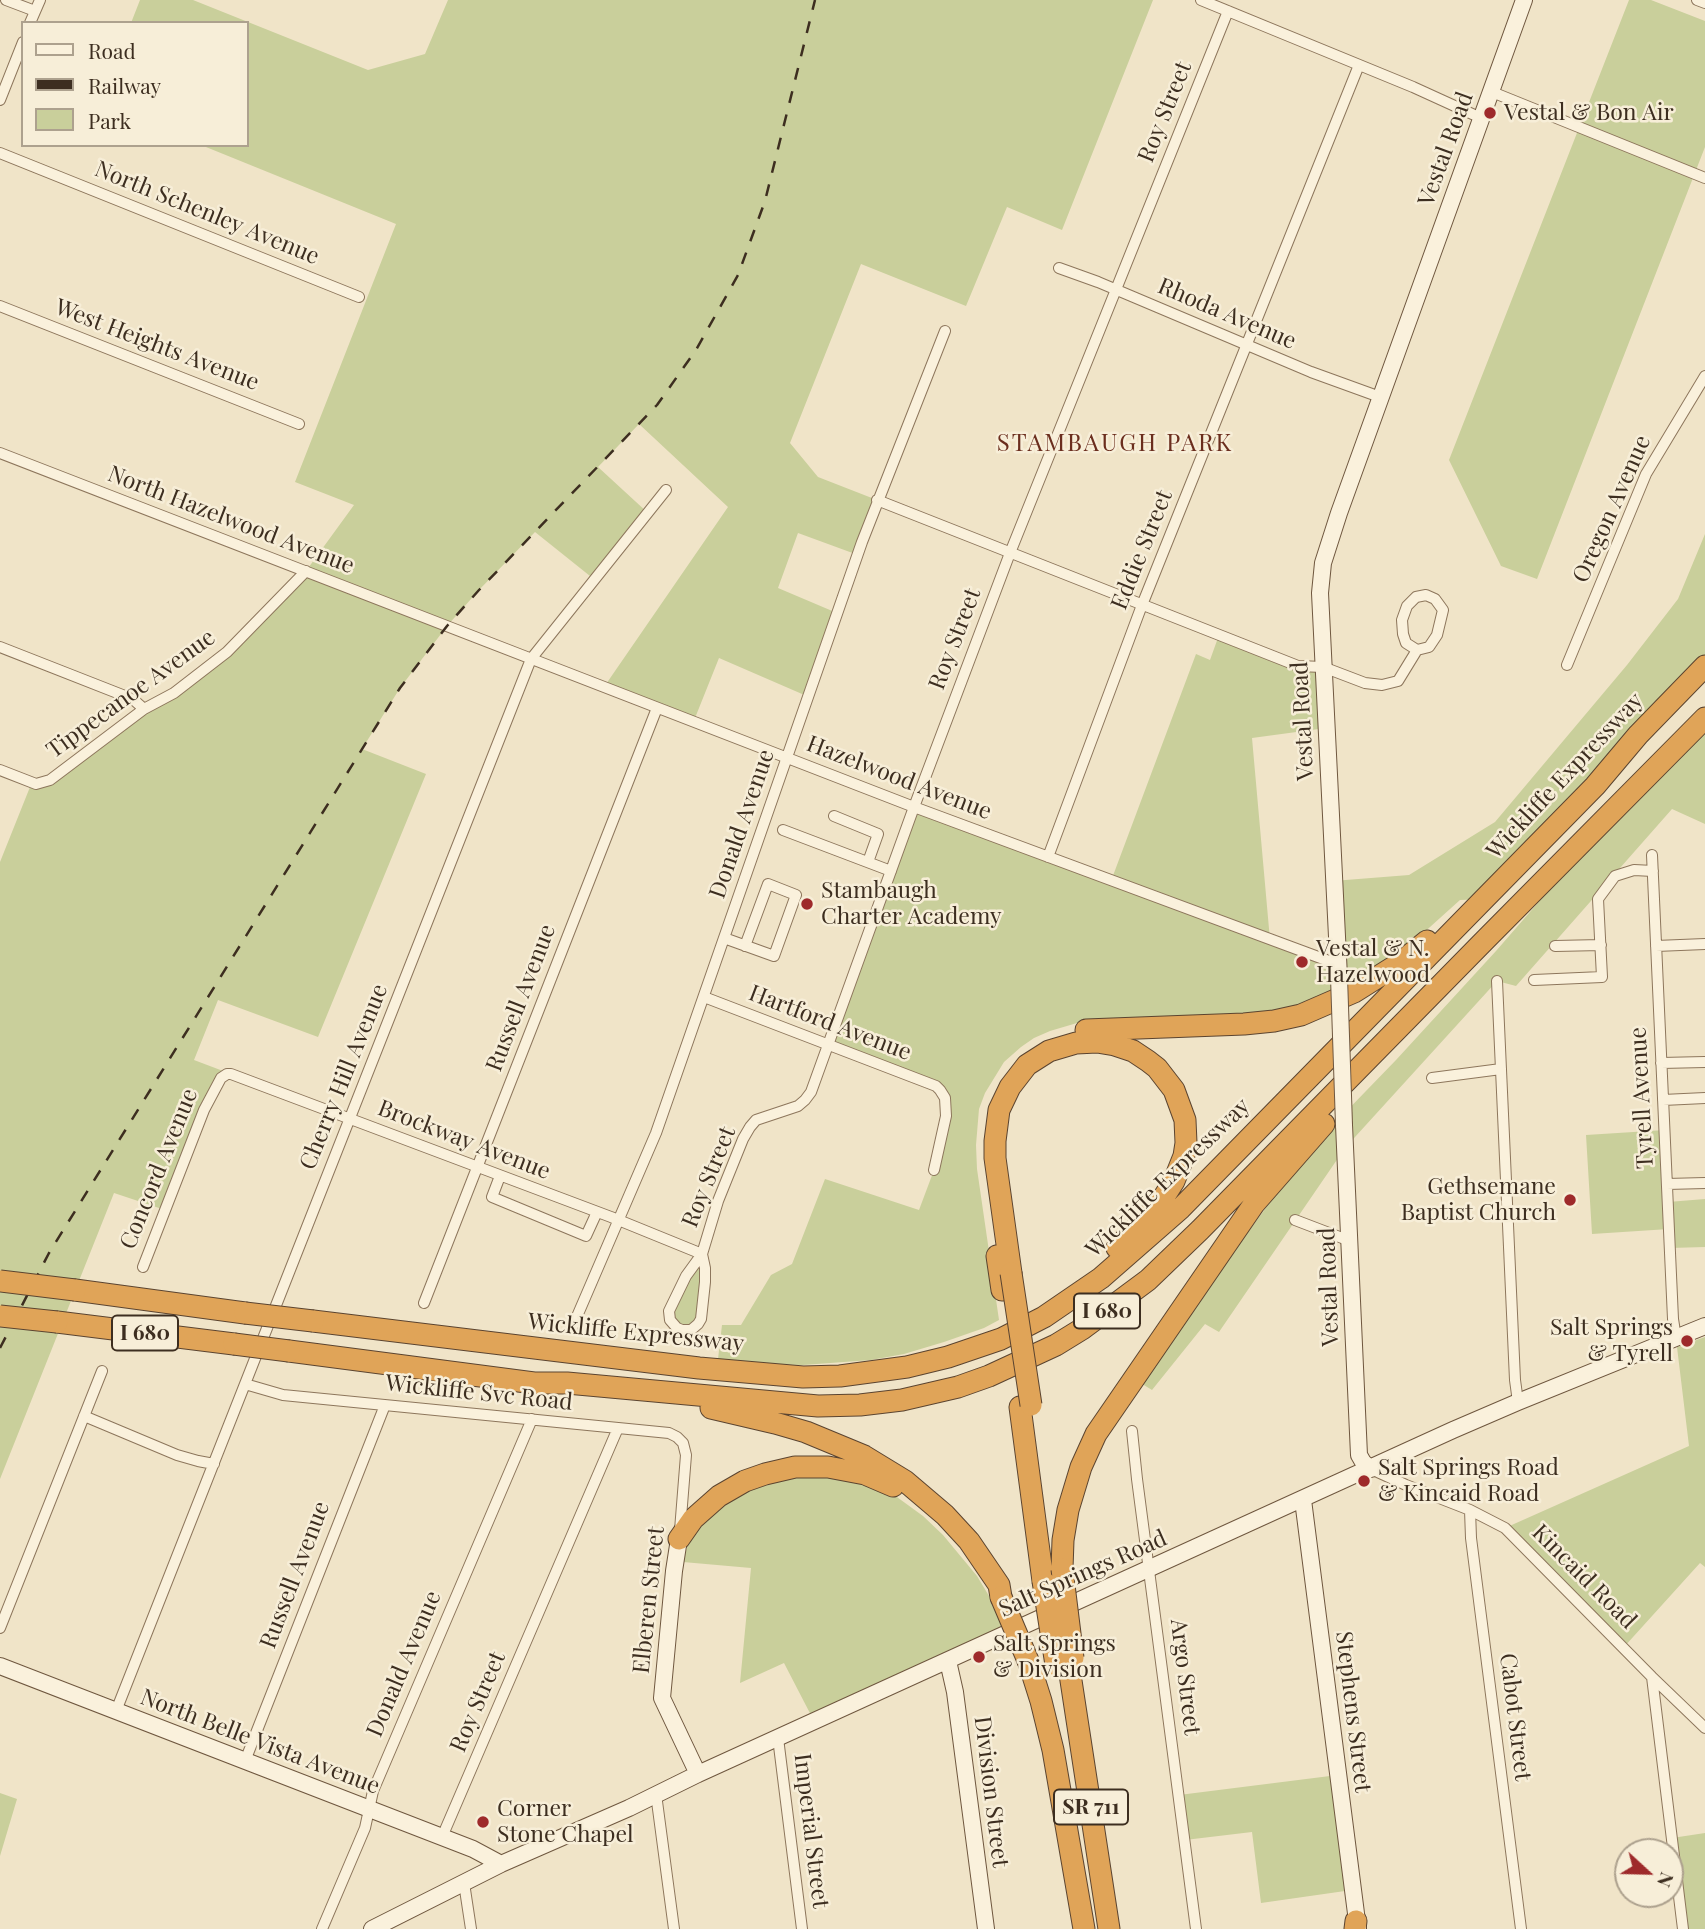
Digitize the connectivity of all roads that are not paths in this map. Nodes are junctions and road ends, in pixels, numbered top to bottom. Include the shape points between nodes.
1 (6, 0) edge
2 (40, 0) edge
3 (1201, 0) edge
4 (1524, 0) edge
5 (1697, 0) edge
6 (1705, 3) edge
7 (35, 11) junction
8 (1228, 11) junction
9 (31, 21) edge
10 (21, 47) edge
11 (1359, 65) junction
12 (1492, 92) junction
13 (0, 100) edge
14 (1481, 118) junction
15 (0, 153) edge
16 (1705, 178) edge
17 (1059, 268) dead end
18 (1116, 289) junction
19 (359, 297) dead end
20 (0, 306) edge
21 (945, 331) dead end
22 (1247, 345) junction
23 (1705, 376) edge
24 (1380, 397) junction
25 (299, 424) dead end
26 (0, 453) edge
27 (666, 490) dead end
28 (877, 500) junction
29 (1010, 552) junction
30 (306, 571) junction
31 (1142, 605) junction
32 (447, 625) joint
33 (0, 647) edge
34 (1417, 650) junction
35 (531, 659) junction
36 (1567, 665) dead end
37 (1705, 666) edge
38 (1323, 667) junction
39 (657, 708) junction
40 (144, 709) junction
41 (1705, 718) edge
42 (788, 758) junction
43 (0, 770) edge
44 (914, 807) junction
45 (834, 816) dead end
46 (783, 830) dead end
47 (1652, 855) dead end
48 (1048, 857) junction
49 (867, 862) junction
50 (891, 871) junction
51 (1653, 871) junction
52 (1484, 899) junction
53 (724, 938) junction
54 (1705, 944) edge
55 (1601, 945) junction
56 (745, 946) junction
57 (1555, 946) dead end
58 (1656, 946) junction
59 (1338, 971) junction
60 (1534, 980) dead end
61 (1497, 981) dead end
62 (1440, 985) junction
63 (704, 997) junction
64 (828, 1044) junction
65 (1705, 1062) edge
66 (1661, 1063) junction
67 (1501, 1069) junction
68 (1432, 1078) dead end
69 (215, 1086) joint
70 (1705, 1098) edge
71 (1663, 1100) junction
72 (350, 1119) junction
73 (478, 1167) junction
74 (934, 1170) dead end
75 (500, 1175) junction
76 (1705, 1183) edge
77 (1667, 1184) junction
78 (597, 1212) junction
79 (618, 1220) junction
80 (1295, 1220) dead end
81 (1350, 1241) junction
82 (702, 1254) junction
83 (143, 1268) dead end
84 (0, 1280) edge
85 (1006, 1282) junction
86 (424, 1303) dead end
87 (0, 1316) edge
88 (1705, 1326) edge
89 (572, 1328) dead end
90 (1676, 1338) junction
91 (102, 1371) dead end
92 (764, 1374) junction
93 (534, 1383) junction
94 (245, 1384) junction
95 (1518, 1402) junction
96 (385, 1405) junction
97 (84, 1416) junction
98 (532, 1419) junction
99 (618, 1428) junction
100 (1132, 1431) dead end
101 (214, 1464) junction
102 (685, 1466) joint
103 (1371, 1469) junction
104 (1303, 1500) junction
105 (1470, 1510) junction
106 (679, 1539) junction
107 (1150, 1568) junction
108 (1053, 1575) junction
109 (1001, 1597) junction
110 (0, 1628) edge
111 (948, 1661) junction
112 (1066, 1661) junction
113 (0, 1666) edge
114 (1652, 1677) junction
115 (116, 1711) junction
116 (1705, 1728) edge
117 (778, 1738) junction
118 (245, 1761) junction
119 (698, 1774) junction
120 (656, 1794) junction
121 (368, 1809) junction
122 (442, 1837) junction
123 (501, 1864) junction
124 (464, 1883) junction
125 (1104, 1894) junction
126 (1356, 1926) edge
127 (322, 1929) edge
128 (372, 1929) edge
129 (471, 1929) edge
130 (674, 1929) edge
131 (802, 1929) edge
132 (986, 1929) edge
133 (1084, 1929) edge
134 (1096, 1929) edge
135 (1109, 1929) edge
136 (1119, 1929) edge
137 (1196, 1929) edge
138 (1521, 1929) edge
139 (1683, 1929) edge

1 - 7 street
2 - 7 street
3 - 8 street
4 - 12 street, Vestal Road
5 - 6 street
7 - 9 street
8 - 11 street
8 - 18 street, Roy Street
10 - 13 street
11 - 14 street
11 - 22 street, Eddie Street
12 - 14 street, Vestal Road
12 - 16 street
14 - 24 street, Vestal Road
15 - 19 street, North Schenley Avenue
17 - 18 street, Rhoda Avenue
18 - 22 street, Rhoda Avenue
18 - 29 street, Roy Street
20 - 25 street, West Heights Avenue
21 - 28 street, Donald Avenue
22 - 24 street, Rhoda Avenue
22 - 31 street, Eddie Street
23 - 36 street, Oregon Avenue via 1646,474
24 - 38 street, Vestal Road via 1323,563
26 - 30 street, North Hazelwood Avenue
27 - 35 street, Cherry Hill Avenue
28 - 29 street
28 - 42 street, Donald Avenue
29 - 31 street
29 - 44 street, Roy Street
30 - 32 street, North Hazelwood Avenue
30 - 40 street, Tippecanoe Avenue via 227,652 174,693
31 - 38 street via 1298,666
31 - 48 street, Eddie Street
32 - 35 street, Hazelwood Avenue
33 - 40 street via 125,696
34 - 34 street via 1429,647 1437,635 1443,610 1426,595 1407,606 1402,620 1406,643
34 - 38 street via 1398,681 1382,685
35 - 39 street, Hazelwood Avenue
35 - 72 street, Cherry Hill Avenue
37 - 52 highway, Wickliffe Expressway / I 680
38 - 59 street, Vestal Road
39 - 42 street, Hazelwood Avenue
39 - 73 street, Russell Avenue
40 - 43 street, Tippecanoe Avenue via 50,780 36,784
41 - 62 highway, I 680
42 - 44 street, Hazelwood Avenue
42 - 53 street, Donald Avenue
44 - 48 street, Hazelwood Avenue
44 - 50 street, Roy Street
45 - 49 street via 878,834
46 - 49 street
47 - 51 street, Tyrell Avenue
48 - 59 street, Hazelwood Avenue
49 - 50 street
50 - 64 street, Roy Street
51 - 55 street via 1615,876 1605,888 1598,899
51 - 58 street, Tyrell Avenue
52 - 85 highway via 1465,906 1386,972 1313,1011 1253,1023 1074,1031 1024,1053 994,1090 983,1133 983,1166
52 - 92 highway, Wickliffe Expressway / I 680 via 1181,1208 1065,1304 1001,1339 924,1364 840,1376
53 - 56 street
53 - 63 street, Donald Avenue
54 - 58 street
55 - 57 street
55 - 60 street via 1602,977
56 - 56 street via 774,956 796,895 768,884
58 - 66 street, Tyrell Avenue
59 - 81 street, Vestal Road, bridge
61 - 67 street
62 - 93 highway, I 680 via 1147,1280 1073,1335 989,1376 902,1400 818,1406
62 - 108 highway via 1254,1204 1111,1411 1088,1451 1071,1496
63 - 64 street, Hartford Avenue
63 - 79 street, Donald Avenue via 656,1133
64 - 74 street, Hartford Avenue via 940,1090 946,1116
64 - 82 street, Roy Street via 805,1100 750,1126 718,1201
65 - 66 street
66 - 71 street, Tyrell Avenue
67 - 68 street
67 - 95 street
69 - 72 street, Brockway Avenue via 231,1074
69 - 83 street, Concord Avenue
70 - 71 street
71 - 77 street, Tyrell Avenue
72 - 73 street, Brockway Avenue
72 - 94 street, Cherry Hill Avenue
73 - 75 street, Brockway Avenue
73 - 86 street, Russell Avenue
75 - 78 street, Brockway Avenue
75 - 78 street via 492,1197 586,1236
76 - 77 street
77 - 90 street, Tyrell Avenue
78 - 79 street, Brockway Avenue
79 - 82 street, Brockway Avenue
79 - 89 street, Donald Avenue
80 - 81 street
81 - 103 street, Vestal Road via 1359,1455
82 - 82 street, Roy Street via 669,1311 673,1325 682,1330 691,1330 701,1319
84 - 92 highway, Wickliffe Expressway / I 680, bridge
85 - 92 highway via 995,1158 998,1117 1010,1087 1032,1061 1067,1045 1108,1043 1140,1055 1157,1068 1178,1099 1186,1129 1184,1156 1160,1203 1114,1250 1024,1315 958,1344 886,1362
85 - 108 highway
87 - 93 highway, I 680, bridge
88 - 90 street, Salt Springs Road
90 - 95 street, Salt Springs Road
91 - 97 street
93 - 109 highway via 566,1392 727,1412 806,1432 850,1450 905,1481 945,1515 981,1557 999,1585
94 - 96 street, Wickliffe Svc Road via 274,1394
94 - 101 street, Cherry Hill Avenue
95 - 103 street, Salt Springs Road
96 - 98 street, Wickliffe Svc Road
96 - 118 street, Russell Avenue
97 - 101 street via 177,1455
97 - 110 street
98 - 99 street, Wickliffe Svc Road
98 - 121 street, Donald Avenue
99 - 102 street, Wickliffe Svc Road via 677,1437 685,1448
99 - 122 street, Roy Street
100 - 107 street, Argo Street
101 - 115 street, Cherry Hill Avenue
102 - 106 street, Elberen Street
103 - 104 street, Salt Springs Road
103 - 105 street, Kincaid Road
104 - 107 street, Salt Springs Road
104 - 126 street, Stephens Street
105 - 114 street, Kincaid Road via 1505,1528
105 - 138 street, Cabot Street
106 - 109 highway via 707,1505 745,1481 795,1467 848,1470 885,1482 921,1505
106 - 119 street, Elberen Street via 662,1698
107 - 111 street, Salt Springs Road
107 - 137 street, Argo Street
108 - 112 highway, bridge
109 - 133 highway, bridge via 1041,1701
111 - 117 street, Salt Springs Road
111 - 132 street, Division Street
112 - 125 highway, SR 711
112 - 134 highway
113 - 115 street, North Belle Vista Avenue
114 - 116 street, Kincaid Road
114 - 139 street
115 - 118 street, North Belle Vista Avenue
117 - 119 street, Salt Springs Road
117 - 131 street, Imperial Street
118 - 121 street, North Belle Vista Avenue
119 - 120 street, Salt Springs Road
120 - 123 street, Salt Springs Road
120 - 130 street
121 - 122 street, North Belle Vista Avenue
121 - 127 street, Donald Avenue via 365,1828
122 - 123 street, North Belle Vista Avenue
123 - 124 street, Salt Springs Road
124 - 128 street, Salt Springs Road
124 - 129 street
125 - 135 highway, SR 711
125 - 136 highway via 1116,1912

